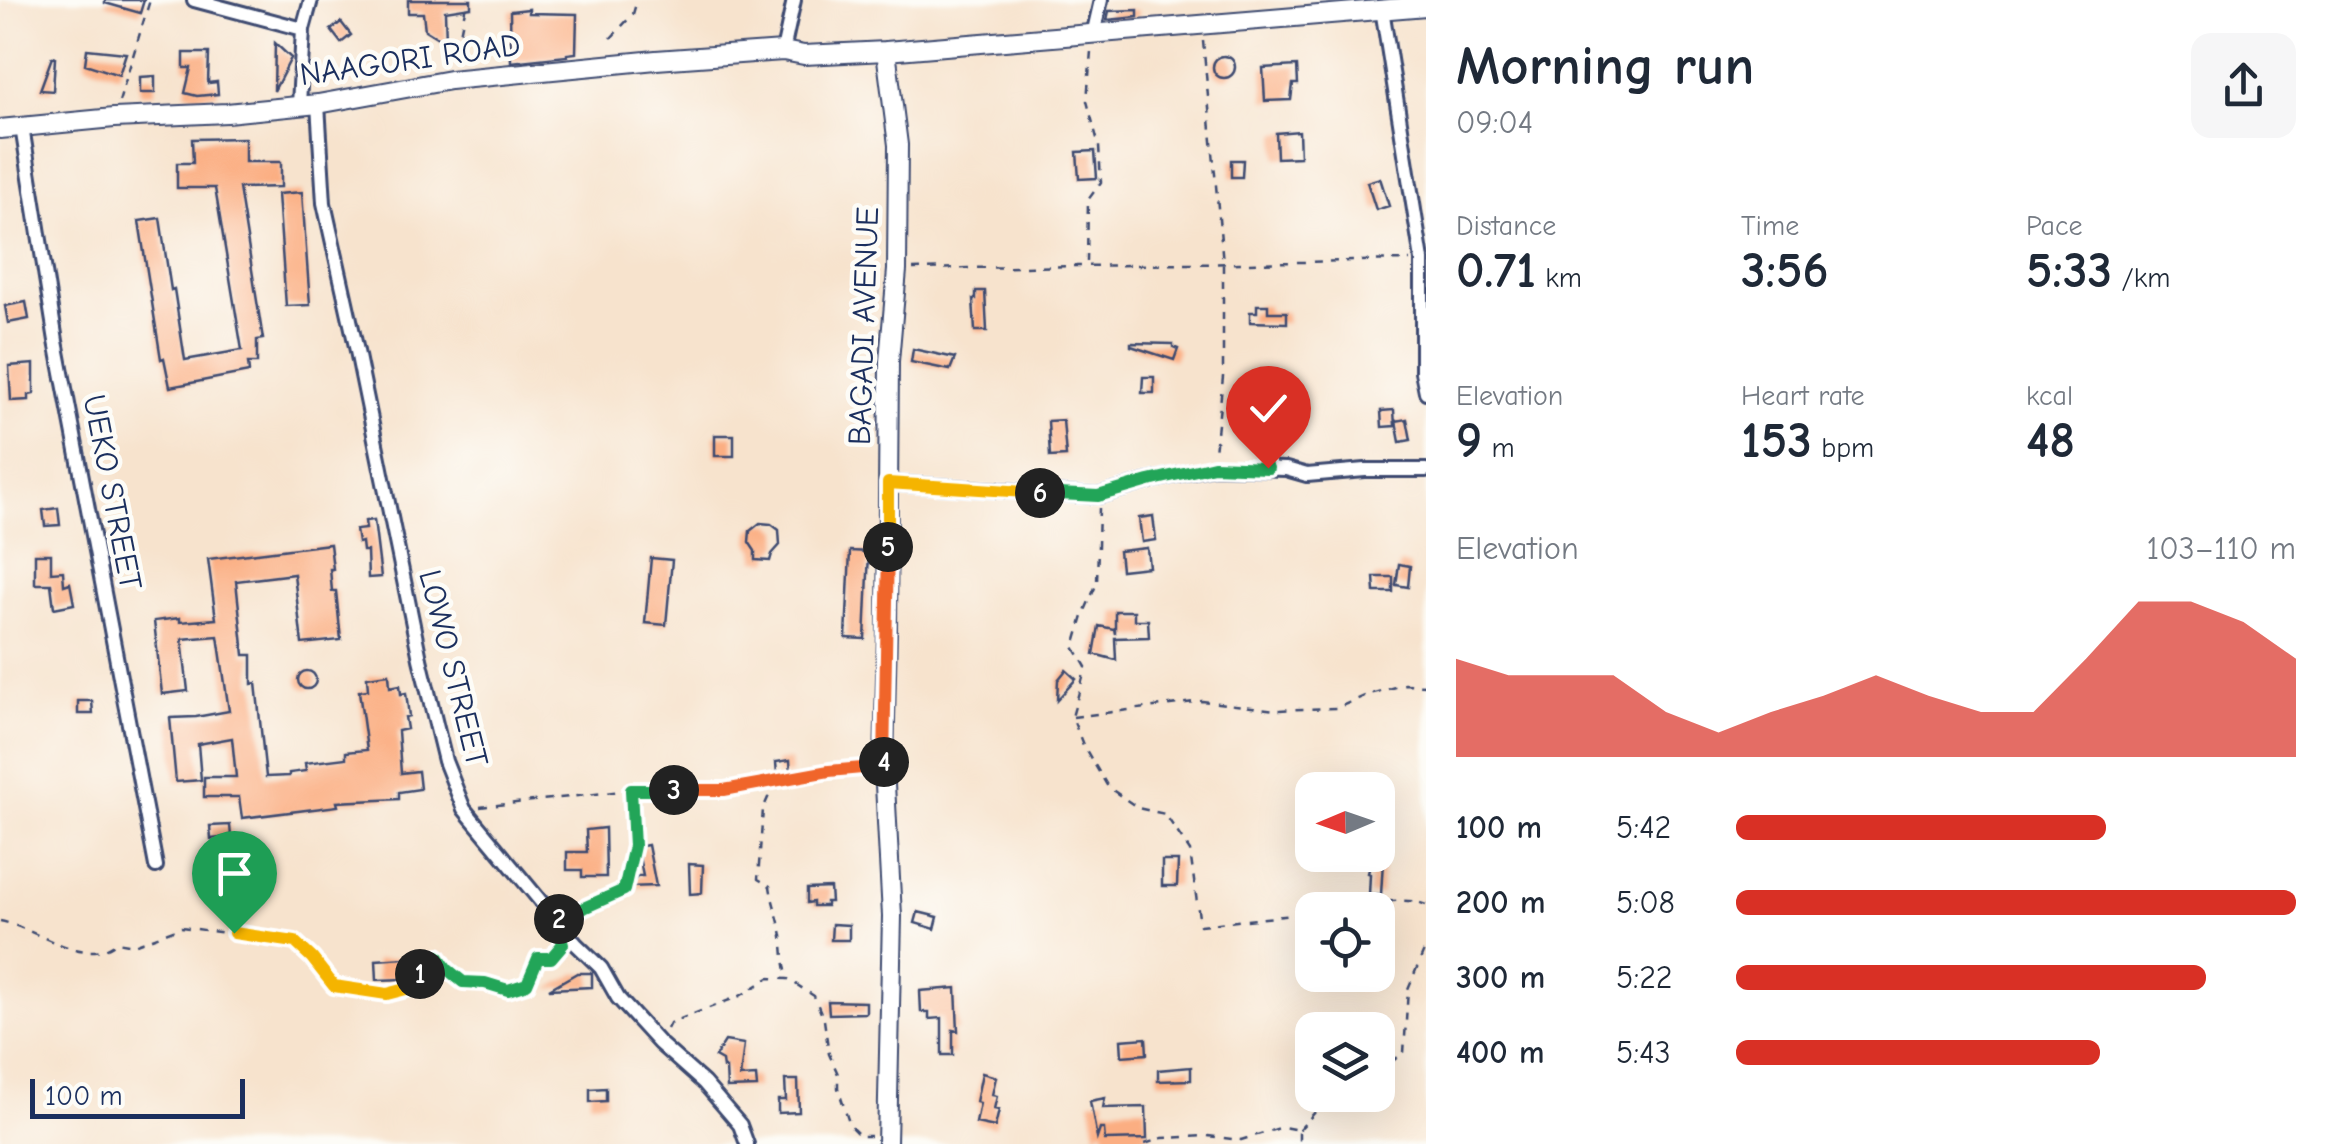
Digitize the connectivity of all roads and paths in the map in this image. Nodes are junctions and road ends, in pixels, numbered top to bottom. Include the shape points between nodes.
1 (150, 0) edge
2 (194, 0) edge
3 (311, 0) edge
4 (467, 0) edge
5 (637, 0) edge
6 (794, 0) edge
7 (1100, 0) edge
8 (1382, 4) edge
9 (1426, 6) edge
10 (1201, 25) junction
11 (303, 29) junction
12 (1093, 35) junction
13 (611, 38) dead end
14 (886, 50) junction
15 (783, 51) junction
16 (450, 80) junction
17 (308, 104) junction
18 (114, 118) junction
19 (22, 128) junction
20 (0, 129) edge
21 (1422, 260) junction
22 (1223, 263) junction
23 (1086, 266) junction
24 (897, 270) junction
25 (1426, 392) edge
26 (1214, 466) junction
27 (1426, 470) edge
28 (888, 483) junction
29 (1098, 496) junction
30 (1426, 685) edge
31 (1072, 717) junction
32 (884, 766) junction
33 (776, 782) junction
34 (631, 790) junction
35 (464, 809) junction
36 (156, 866) dead end
37 (1395, 902) edge
38 (1426, 905) edge
39 (1295, 915) edge
40 (0, 921) edge
41 (557, 921) junction
42 (1426, 946) edge
43 (788, 978) junction
44 (659, 1043) junction
45 (1395, 1060) edge
46 (1316, 1112) edge
47 (1299, 1130) junction
48 (887, 1140) edge
49 (748, 1144) edge
50 (1145, 1144) edge
51 (1299, 1144) edge

1 - 18 path
2 - 11 street
3 - 11 street, LOWO STREET
4 - 16 path
5 - 13 path
6 - 15 street
7 - 12 street
8 - 9 street, NAAGORI ROAD
8 - 10 street, NAAGORI ROAD
8 - 21 street
10 - 12 street, NAAGORI ROAD
10 - 22 path
11 - 17 street, LOWO STREET
12 - 14 street, NAAGORI ROAD
12 - 23 path via 1087,100 1101,182 1088,200
14 - 15 street, NAAGORI ROAD
14 - 24 street, BAGADI AVENUE via 898,145
15 - 16 street, NAAGORI ROAD
16 - 17 street, NAAGORI ROAD
17 - 18 street, NAAGORI ROAD
17 - 35 street, LOWO STREET via 420,659 445,762
18 - 19 street, NAAGORI ROAD
19 - 20 street, NAAGORI ROAD
19 - 36 street, UEKO STREET
21 - 22 path
21 - 25 street
22 - 23 path
22 - 26 path via 1223,377
23 - 24 path
24 - 28 street, BAGADI AVENUE
26 - 27 street via 1308,476
26 - 29 street
28 - 29 street
28 - 32 street, BAGADI AVENUE
29 - 31 path via 1098,583 1074,647 1086,667
30 - 31 path via 1406,684 1338,708 1276,710 1202,701
31 - 39 path via 1108,787 1138,808 1165,814 1190,852 1200,926
32 - 33 path
32 - 48 street, BAGADI AVENUE via 892,916
33 - 34 path via 724,790
33 - 43 path via 763,809 758,878 770,886
34 - 35 path
34 - 41 path via 634,846 624,890
35 - 41 street, LOWO STREET
37 - 38 path
40 - 41 path via 83,953 116,942 134,945 181,927 295,942 334,986 387,994 410,988 438,956 463,982 508,990 527,984 538,958 551,958 563,944
41 - 44 street, LOWO STREET
42 - 45 path via 1408,989 1404,1054
43 - 44 path via 770,978 670,1023
43 - 48 path via 814,996 850,1126 860,1136
44 - 49 street, LOWO STREET via 704,1083
46 - 47 path
47 - 50 path via 1283,1126 1241,1140 1162,1138
47 - 51 path

